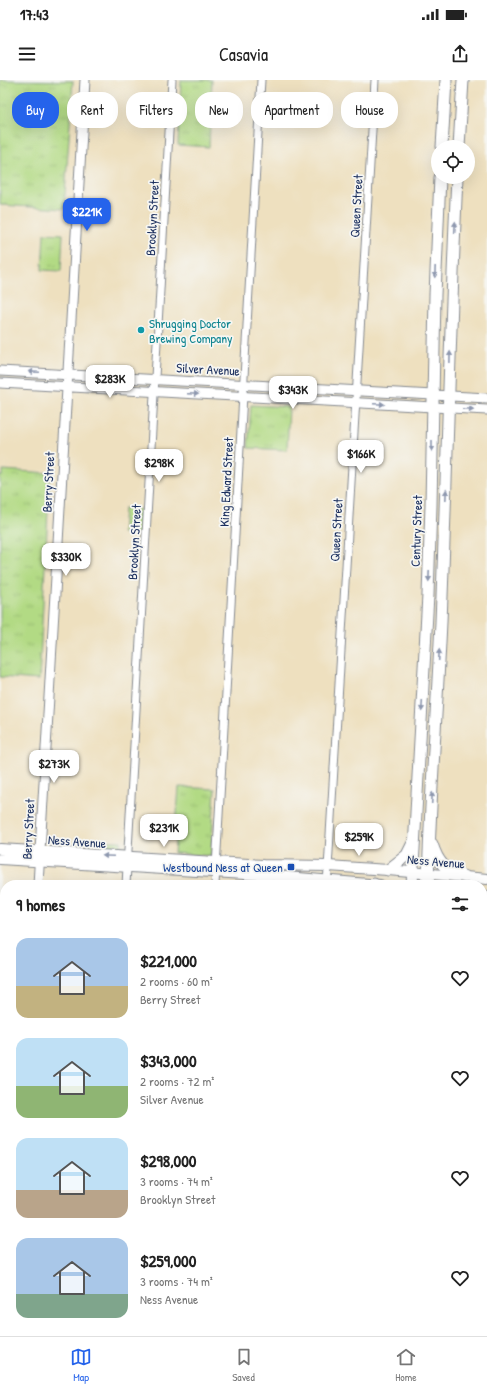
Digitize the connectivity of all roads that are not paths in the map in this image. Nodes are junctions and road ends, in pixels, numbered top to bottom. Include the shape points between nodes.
1 (85, 80) edge
2 (172, 80) edge
3 (261, 80) edge
4 (375, 80) edge
5 (446, 80) edge
6 (463, 80) edge
7 (442, 140) edge
8 (459, 140) edge
9 (440, 184) edge
10 (458, 184) edge
11 (0, 371) edge
12 (67, 374) junction
13 (155, 379) junction
14 (0, 383) edge
15 (244, 384) junction
16 (66, 386) junction
17 (357, 390) junction
18 (154, 391) junction
19 (432, 394) junction
20 (243, 396) junction
21 (450, 396) junction
22 (487, 398) edge
23 (356, 403) junction
24 (432, 407) junction
25 (449, 408) junction
26 (487, 410) edge
27 (430, 837) junction
28 (414, 840) junction
29 (0, 849) edge
30 (40, 851) junction
31 (0, 859) edge
32 (39, 862) junction
33 (127, 862) junction
34 (328, 866) junction
35 (216, 867) junction
36 (388, 870) junction
37 (412, 872) junction
38 (465, 877) junction
39 (428, 879) edge
40 (487, 879) edge
41 (38, 880) edge
42 (126, 880) edge
43 (215, 880) edge
44 (306, 880) edge
45 (327, 880) edge
46 (412, 880) edge

1 - 12 street, Berry Street
2 - 13 street, Brooklyn Street
3 - 15 street, King Edward Street
4 - 17 street, Queen Street
5 - 7 main road
6 - 8 main road
9 -> 19 main road, Century Street
21 -> 10 main road
12 -> 11 street, Silver Avenue
12 - 13 street, Silver Avenue
12 - 16 street, Berry Street
13 - 15 street, Silver Avenue
13 - 18 street, Brooklyn Street
14 - 16 street, Silver Avenue
15 - 17 street, Silver Avenue
15 - 20 street, King Edward Street
16 - 18 street, Silver Avenue
16 - 30 street, Berry Street
17 - 19 street, Silver Avenue
17 - 23 street, Queen Street
18 -> 20 street, Silver Avenue
18 - 33 street, Brooklyn Street
19 - 21 street, Silver Avenue
19 - 24 main road, Century Street
20 - 23 street, Silver Avenue
20 - 35 street, King Edward Street
21 - 22 street, Silver Avenue
21 - 25 main road
23 -> 24 street, Silver Avenue
23 - 34 street, Queen Street
24 - 25 street, Silver Avenue
24 -> 28 main road, Century Street via 428,595
25 -> 26 street, Silver Avenue
27 -> 25 main road
27 - 38 main road via 436,858 444,866
27 - 39 main road
28 - 36 main road via 407,855
28 - 37 main road, Century Street
29 - 30 main road, Ness Avenue
30 - 32 street, Berry Street
33 -> 30 main road, Ness Avenue
31 - 32 main road, Ness Avenue
32 - 33 main road, Ness Avenue
32 - 41 street, Berry Street
33 - 35 main road, Ness Avenue
33 - 42 street, Brooklyn Street
34 - 35 main road, Ness Avenue
34 - 36 main road, Ness Avenue
34 - 45 street, Queen Street
35 - 43 street, King Edward Street
35 - 44 main road, Ness Avenue
36 - 37 main road, Ness Avenue
37 - 39 main road, Ness Avenue
37 - 46 main road, Century Street
38 - 39 main road, Ness Avenue
38 - 40 main road, Ness Avenue

